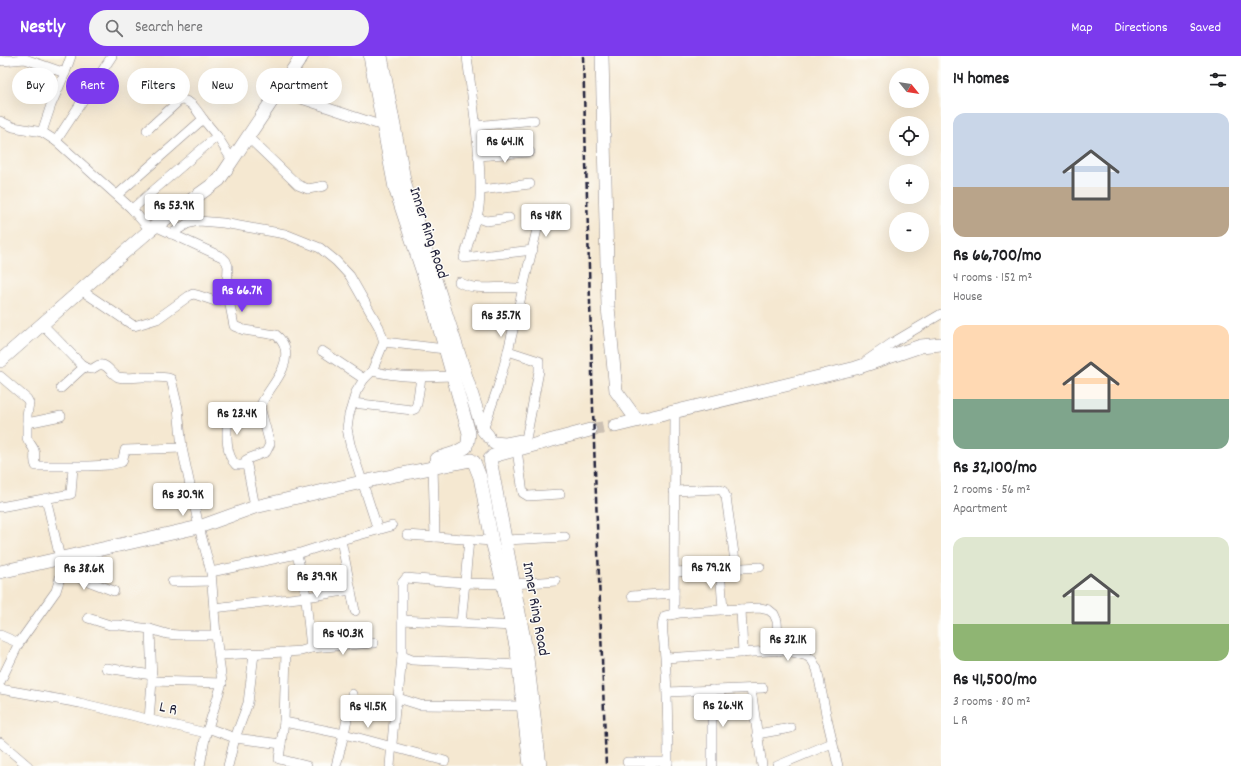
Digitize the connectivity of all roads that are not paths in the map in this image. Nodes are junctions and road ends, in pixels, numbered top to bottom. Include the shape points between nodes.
1 (71, 56) edge
2 (112, 56) edge
3 (302, 56) edge
4 (370, 56) edge
5 (380, 56) edge
6 (467, 56) edge
7 (602, 56) edge
8 (0, 60) edge
9 (293, 68) edge
10 (65, 73) junction
11 (269, 104) edge
12 (316, 104) edge
13 (203, 119) junction
14 (534, 120) dead end
15 (0, 121) edge
16 (383, 126) junction
17 (476, 126) junction
18 (148, 130) dead end
19 (42, 132) junction
20 (217, 136) junction
21 (248, 137) junction
22 (56, 141) junction
23 (530, 152) dead end
24 (478, 156) junction
25 (232, 160) junction
26 (530, 184) dead end
27 (324, 186) dead end
28 (481, 190) junction
29 (117, 195) junction
30 (132, 209) junction
31 (478, 218) junction
32 (509, 218) dead end
33 (539, 221) dead end
34 (154, 228) junction
35 (172, 234) junction
36 (533, 250) junction
37 (459, 282) dead end
38 (523, 289) junction
39 (81, 290) junction
40 (228, 297) junction
41 (941, 314) edge
42 (42, 324) junction
43 (384, 342) junction
44 (941, 344) edge
45 (445, 349) junction
46 (322, 351) dead end
47 (508, 351) junction
48 (0, 361) edge
49 (84, 367) junction
50 (856, 368) junction
51 (372, 371) junction
52 (0, 376) edge
53 (453, 376) junction
54 (421, 378) junction
55 (364, 379) junction
56 (62, 388) dead end
57 (721, 401) junction
58 (353, 403) junction
59 (675, 410) junction
60 (228, 412) dead end
61 (61, 416) dead end
62 (634, 416) junction
63 (27, 423) junction
64 (526, 439) junction
65 (467, 444) junction
66 (490, 445) junction
67 (182, 448) junction
68 (517, 450) junction
69 (472, 461) junction
70 (246, 465) junction
71 (73, 467) junction
72 (433, 467) junction
73 (366, 481) junction
74 (674, 491) junction
75 (560, 494) dead end
76 (46, 498) junction
77 (0, 507) edge
78 (255, 507) junction
79 (392, 526) dead end
80 (198, 527) junction
81 (378, 530) junction
82 (407, 535) dead end
83 (435, 537) junction
84 (565, 537) dead end
85 (341, 540) junction
86 (469, 540) junction
87 (506, 540) junction
88 (492, 541) junction
89 (298, 554) junction
90 (61, 565) junction
91 (760, 567) dead end
92 (736, 568) junction
93 (720, 569) junction
94 (0, 572) edge
95 (675, 572) junction
96 (211, 576) junction
97 (556, 581) dead end
98 (172, 582) dead end
99 (464, 583) junction
100 (508, 584) junction
101 (351, 590) junction
102 (114, 591) dead end
103 (674, 593) junction
104 (632, 596) dead end
105 (306, 597) junction
106 (214, 608) junction
107 (741, 609) junction
108 (723, 610) junction
109 (355, 611) dead end
110 (674, 614) junction
111 (88, 618) dead end
112 (402, 620) junction
113 (461, 623) junction
114 (512, 626) junction
115 (150, 629) junction
116 (0, 635) edge
117 (216, 635) junction
118 (19, 643) junction
119 (374, 643) dead end
120 (311, 648) junction
121 (779, 651) junction
122 (286, 652) junction
123 (743, 653) junction
124 (254, 654) junction
125 (219, 655) junction
126 (402, 656) junction
127 (666, 658) junction
128 (518, 665) junction
129 (106, 668) dead end
130 (152, 678) junction
131 (0, 682) edge
132 (222, 683) junction
133 (763, 688) dead end
134 (0, 689) edge
135 (751, 689) junction
136 (712, 690) junction
137 (668, 692) junction
138 (352, 694) dead end
139 (398, 698) junction
140 (523, 706) junction
141 (149, 720) junction
142 (284, 722) junction
143 (791, 728) dead end
144 (207, 730) junction
145 (344, 734) junction
146 (758, 734) junction
147 (235, 738) junction
148 (0, 742) edge
149 (832, 743) junction
150 (281, 744) junction
151 (391, 746) junction
152 (445, 761) dead end
153 (627, 762) dead end
154 (278, 763) edge
155 (668, 764) edge
156 (28, 766) edge
157 (200, 766) edge
158 (228, 766) edge
159 (307, 766) edge
160 (336, 766) edge
161 (390, 766) edge
162 (530, 766) edge
163 (540, 766) edge
164 (712, 766) edge
165 (762, 766) edge
166 (777, 766) edge
167 (838, 766) edge

1 - 10 street
2 - 22 street
3 - 9 street
4 - 16 street, Inner Ring Road
5 - 66 street, Inner Ring Road via 405,185
6 - 17 street
7 - 62 street via 608,307 616,391
8 - 10 street via 25,59
10 - 19 street
11 - 21 street
12 - 16 street
13 - 18 street via 191,103 180,100
13 - 20 street
13 - 29 street
14 - 17 street
15 - 19 street via 13,127
16 - 45 street, Inner Ring Road via 395,188 429,290
17 - 24 street
19 - 22 street
20 - 25 street
20 - 30 street
21 - 25 street
21 - 27 street via 298,185 308,189
22 - 29 street
23 - 24 street
24 - 28 street
25 - 34 street via 219,180
26 - 28 street
28 - 31 street
29 - 30 street
30 - 34 street
31 - 32 street via 486,221
31 - 36 street via 474,223 464,258
33 - 36 street
34 - 35 street
34 - 39 street
35 - 40 street via 226,260
35 - 43 street via 187,224 223,223 285,234 320,248 350,276 380,327
36 - 38 street
37 - 38 street via 465,286 513,286
38 - 47 street
39 - 40 street via 134,326 157,319 193,294 215,301
39 - 42 street
40 - 70 street via 234,326 276,335 283,343 285,351 285,362 279,376 260,406 270,444 266,452 246,460
41 - 50 street
42 - 48 street
42 - 49 street
43 - 45 street
43 - 51 street
44 - 50 street via 921,346
45 - 53 street, Inner Ring Road
46 - 55 street
47 - 64 street via 539,361
47 - 66 street via 498,387
49 - 56 street
49 - 67 street via 92,370 104,365 116,376 125,379 171,379 178,408
50 - 57 street
51 - 54 street
51 - 55 street
52 - 63 street via 27,399
53 - 54 street
53 - 65 street, Inner Ring Road via 469,433
54 - 58 street via 417,404 412,410
55 - 58 street
57 - 59 street
57 - 62 street
58 - 73 street via 347,428 350,444
59 - 62 street via 611,423
59 - 74 street
60 - 70 street via 226,439 229,449 236,465
61 - 63 street
63 - 71 street via 28,442 35,451 36,466
64 - 66 street
64 - 68 street via 588,427
65 - 66 street via 479,434
65 - 69 street via 468,456
65 - 73 street via 455,453
66 - 68 street
66 - 69 street via 483,463
66 - 87 street, Inner Ring Road
67 - 71 street via 125,450 122,462
67 - 80 street
68 - 75 street via 523,493 528,496
69 - 72 street
69 - 88 street, Inner Ring Road via 480,477
70 - 78 street
71 - 76 street via 71,494
72 - 73 street
72 - 83 street
73 - 78 street
73 - 81 street
74 - 92 street via 724,491
74 - 95 street
76 - 77 street
76 - 90 street
78 - 80 street
79 - 81 street
80 - 90 street
80 - 96 street
81 - 85 street
82 - 83 street
83 - 86 street
84 - 87 street
85 - 89 street
85 - 101 street
86 - 88 street
86 - 99 street
87 - 100 street, Inner Ring Road
88 - 100 street, Inner Ring Road
89 - 96 street
89 - 105 street
90 - 94 street
90 - 102 street
90 - 118 street via 56,591
91 - 92 street
92 - 93 street
93 - 95 street
93 - 108 street
95 - 103 street
96 - 98 street
96 - 106 street
97 - 100 street
99 - 100 street
99 - 112 street via 406,578 402,583
99 - 113 street
100 - 114 street, Inner Ring Road
100 - 163 street, Inner Ring Road via 526,650
101 - 105 street
101 - 109 street
103 - 104 street
103 - 110 street
105 - 106 street
105 - 120 street
106 - 117 street
107 - 108 street
107 - 121 street via 765,609 774,614 777,621
107 - 123 street
108 - 110 street
110 - 127 street via 663,619
111 - 115 street via 110,625
112 - 113 street
112 - 126 street
113 - 114 street
114 - 128 street, Inner Ring Road
115 - 117 street via 166,634
115 - 130 street
116 - 118 street
117 - 125 street
118 - 131 street
119 - 120 street
120 - 122 street
121 - 123 street
121 - 149 street via 807,656 812,660 817,669
122 - 124 street
122 - 142 street
123 - 127 street
124 - 125 street
124 - 147 street via 248,703
125 - 132 street
126 - 128 street via 412,660
126 - 139 street
127 - 137 street
128 - 140 street, Inner Ring Road
129 - 130 street
130 - 132 street
130 - 141 street
132 - 144 street
133 - 135 street
134 - 141 street, L R via 80,703
135 - 136 street
135 - 146 street
136 - 137 street
136 - 164 street
137 - 155 street
138 - 145 street
139 - 140 street via 420,705
139 - 151 street
140 - 162 street, Inner Ring Road
141 - 144 street, L R
142 - 145 street
142 - 150 street
143 - 146 street
144 - 147 street, L R
144 - 157 street
145 - 151 street
145 - 160 street
146 - 165 street
147 - 150 street, L R
147 - 158 street
148 - 156 street
149 - 166 street
149 - 167 street
150 - 154 street
151 - 152 street
151 - 161 street
153 - 155 street
154 - 159 street

